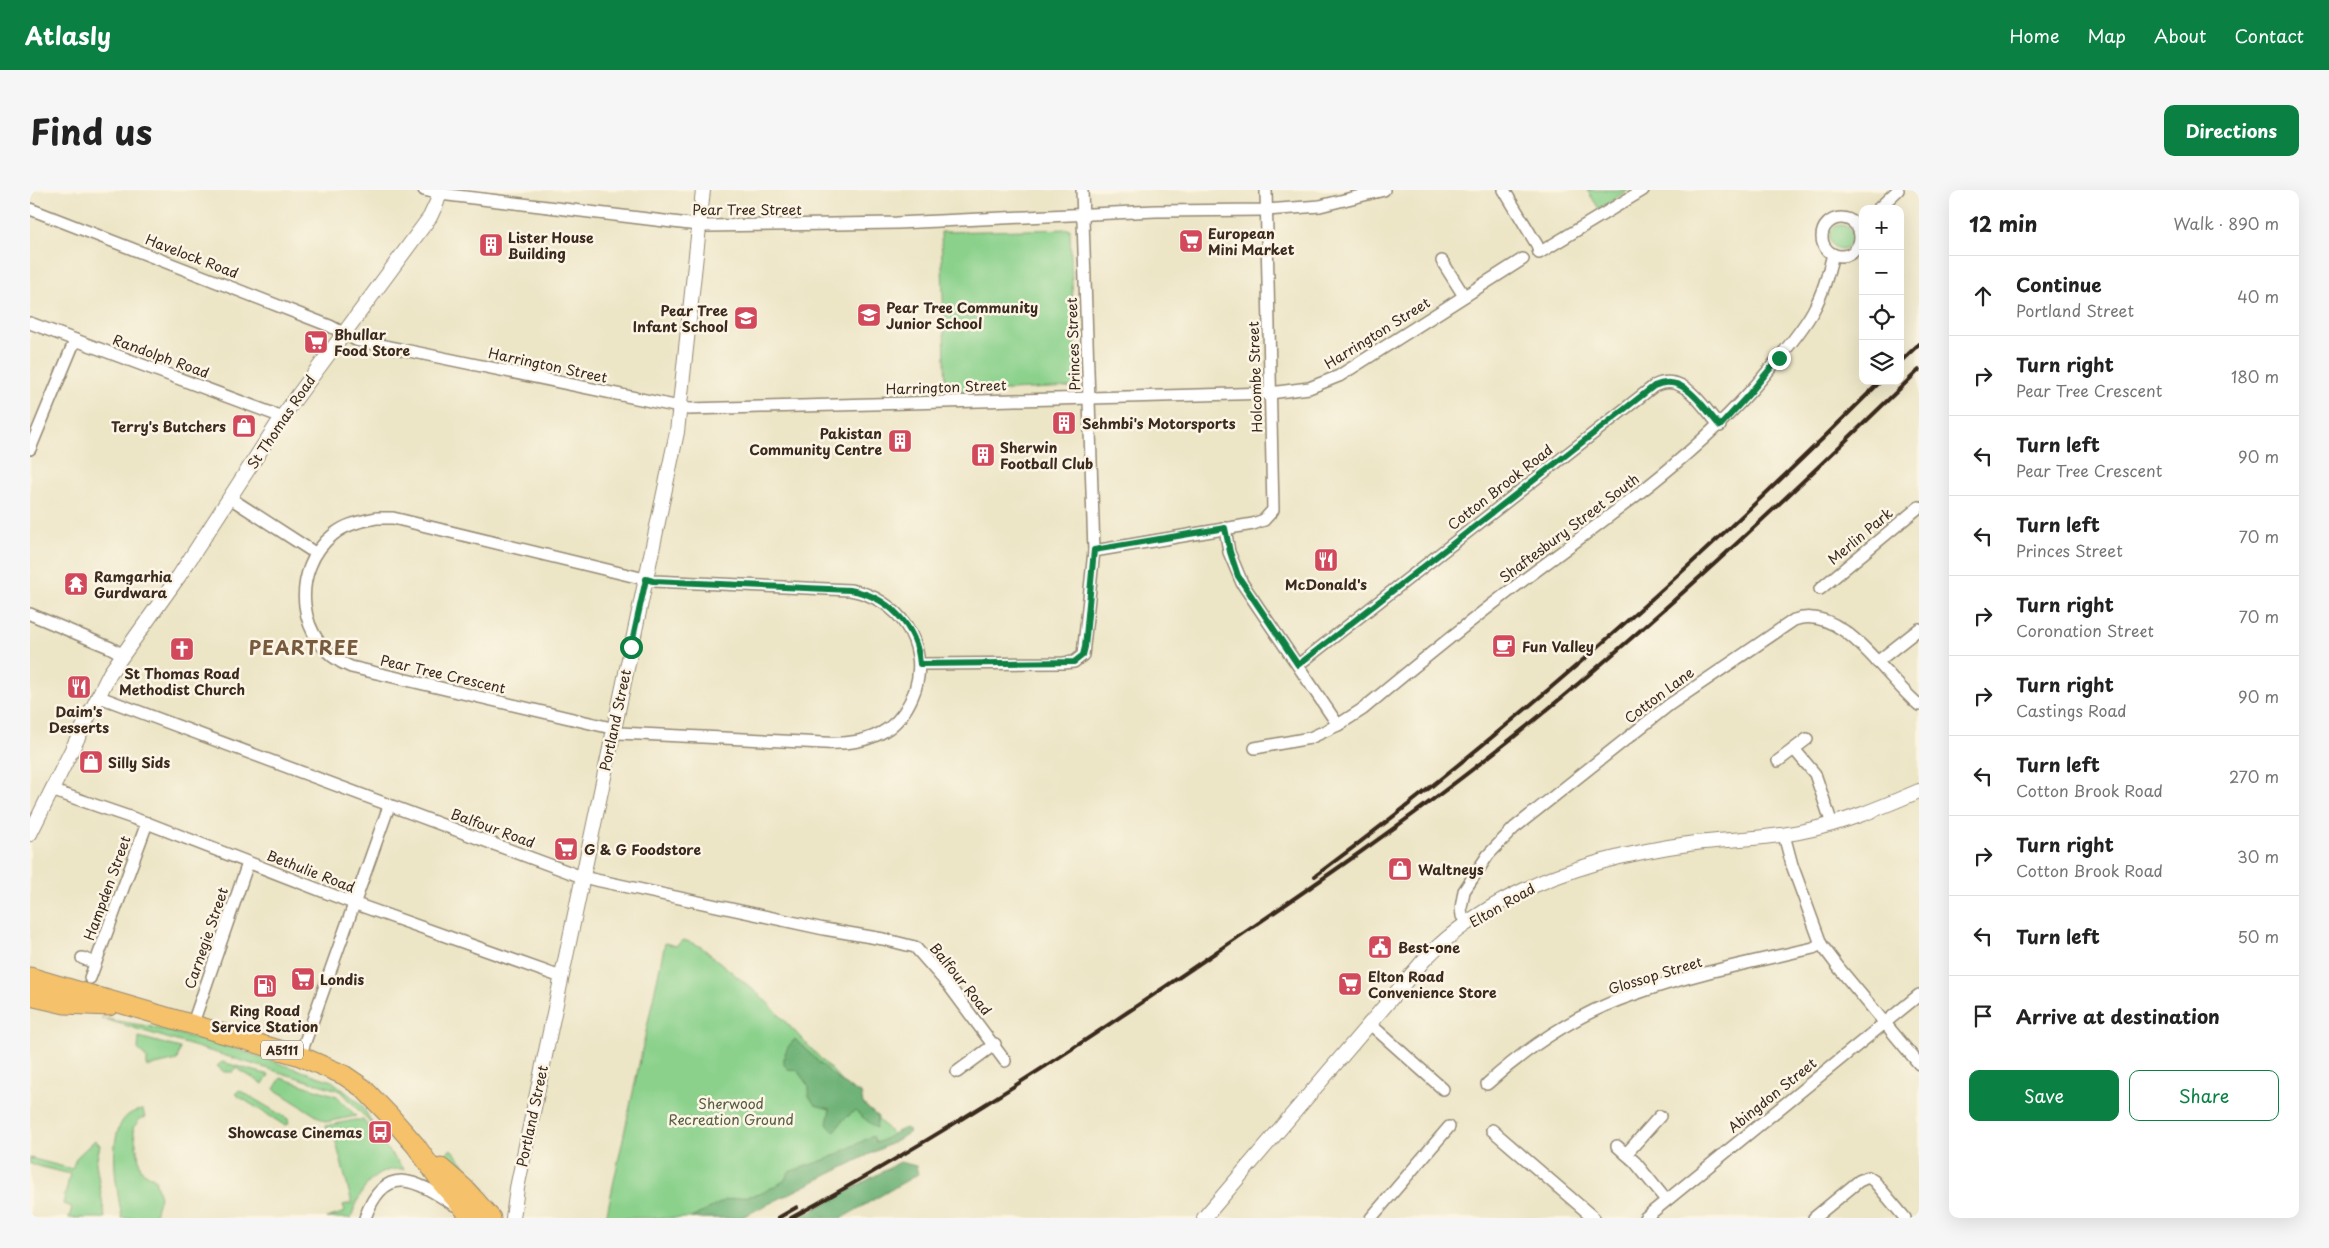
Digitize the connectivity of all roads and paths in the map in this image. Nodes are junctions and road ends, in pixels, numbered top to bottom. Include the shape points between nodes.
1 (424, 190) edge
2 (703, 190) edge
3 (1082, 190) edge
4 (1266, 190) edge
5 (1384, 190) edge
6 (1504, 190) edge
7 (1643, 190) edge
8 (1898, 190) edge
9 (440, 192) edge
10 (1882, 205) edge
11 (30, 209) edge
12 (1266, 210) junction
13 (1083, 214) junction
14 (1859, 223) edge
15 (699, 226) junction
16 (1859, 242) edge
17 (1833, 254) junction
18 (1522, 259) dead end
19 (1442, 261) dead end
20 (1464, 296) junction
21 (30, 324) edge
22 (342, 333) junction
23 (75, 340) junction
24 (1270, 393) junction
25 (1090, 397) junction
26 (679, 408) junction
27 (282, 417) junction
28 (1720, 426) junction
29 (30, 449) edge
30 (230, 498) junction
31 (1919, 507) edge
32 (1225, 528) junction
33 (1094, 550) junction
34 (315, 553) junction
35 (646, 579) junction
36 (1820, 589) dead end
37 (30, 614) edge
38 (1919, 629) edge
39 (122, 655) junction
40 (1877, 662) junction
41 (920, 664) junction
42 (1298, 665) junction
43 (97, 696) junction
44 (1919, 705) edge
45 (1338, 725) junction
46 (613, 730) junction
47 (1807, 739) dead end
48 (1255, 748) dead end
49 (1794, 749) junction
50 (1778, 761) dead end
51 (51, 790) junction
52 (1919, 792) edge
53 (389, 806) junction
54 (147, 823) junction
55 (1832, 824) junction
56 (30, 834) edge
57 (1784, 835) junction
58 (248, 863) junction
59 (582, 877) junction
60 (353, 903) junction
61 (1468, 924) junction
62 (1821, 944) junction
63 (82, 958) dead end
64 (95, 963) junction
65 (30, 977) edge
66 (561, 977) junction
67 (90, 978) dead end
68 (1919, 995) edge
69 (30, 996) edge
70 (120, 1005) junction
71 (1885, 1022) junction
72 (193, 1023) junction
73 (1369, 1023) junction
74 (994, 1044) junction
75 (300, 1056) junction
76 (1005, 1061) dead end
77 (1919, 1064) edge
78 (957, 1072) dead end
79 (1487, 1084) dead end
80 (1443, 1089) dead end
81 (1660, 1116) dead end
82 (1449, 1127) dead end
83 (1492, 1130) dead end
84 (416, 1146) junction
85 (1617, 1146) dead end
86 (1626, 1154) junction
87 (517, 1188) junction
88 (1666, 1200) junction
89 (470, 1216) edge
90 (365, 1218) edge
91 (491, 1218) edge
92 (504, 1218) edge
93 (513, 1218) edge
94 (1204, 1218) edge
95 (1371, 1218) edge
96 (1594, 1218) edge
97 (1645, 1218) edge
98 (1814, 1218) edge
99 (1904, 1218) edge

1 - 9 street, Pear Tree Street
2 - 15 street, Portland Street
3 - 13 street, Princes Street
4 - 12 street, Holcombe Street
5 - 12 street, Pear Tree Street via 1320,206
6 - 7 street via 1538,249
8 - 10 street
9 - 15 street, Pear Tree Street
9 - 22 street, St Thomas Road via 430,216
11 - 22 street, Havelock Road
12 - 13 street, Pear Tree Street
12 - 24 street, Holcombe Street
13 - 15 street, Pear Tree Street via 897,223
13 - 25 street, Princes Street
14 - 17 street via 1842,218 1828,223 1822,240
15 - 26 street, Portland Street
16 - 17 street via 1846,256
17 - 28 street, Shaftesbury Street South via 1825,284 1807,322
18 - 20 street, Harrington Street
19 - 20 street
20 - 24 street, Harrington Street via 1339,376 1309,388
21 - 23 street, Randolph Road
22 - 26 street, Harrington Street via 356,340
22 - 27 street, St Thomas Road
23 - 27 street, Randolph Road
23 - 29 street
24 - 25 street, Harrington Street
24 - 32 street, Holcombe Street via 1272,510 1262,521
25 - 26 street, Harrington Street
25 - 33 street, Princes Street
26 - 35 street, Portland Street via 677,432
27 - 30 street, St Thomas Road
28 - 42 street, Cotton Brook Road via 1682,385 1667,381 1654,386
28 - 45 street, Shaftesbury Street South via 1625,506
30 - 34 street
30 - 39 street, St Thomas Road
31 - 36 street, Merlin Park
32 - 33 street, Holcombe Street
32 - 42 street via 1238,576
33 - 41 street, Princes Street via 1083,655 1074,662
34 - 35 street, Pear Tree Crescent via 333,534 346,526 377,518 393,518
34 - 46 street, Pear Tree Crescent via 306,575 306,613 318,641 344,664
35 - 41 street, Pear Tree Crescent via 865,592 886,604 908,626
35 - 46 street, Portland Street
37 - 39 street
38 - 40 street
39 - 43 street, St Thomas Road
40 - 44 street, Cotton Lane
40 - 61 street, Cotton Lane via 1830,621 1806,618 1786,624 1669,705 1508,834 1488,855 1464,890 1461,908
41 - 46 street, Pear Tree Crescent via 914,692 902,715 888,729 853,743 619,734
42 - 45 street
43 - 51 street, St Thomas Road
43 - 53 street, Balfour Road
45 - 48 street, Shaftesbury Street South via 1305,740
46 - 59 street, Portland Street
47 - 49 street
49 - 50 street
49 - 55 street via 1815,774
51 - 54 street, Bethulie Road
51 - 56 street, St Thomas Road
52 - 55 street, Elton Road
53 - 59 street, Balfour Road
53 - 60 street
54 - 58 street, Bethulie Road
54 - 64 street, Hampden Street
55 - 57 street, Elton Road
57 - 61 street, Elton Road via 1653,849 1596,863 1531,887
57 - 62 street
58 - 60 street, Bethulie Road
58 - 72 street, Carnegie Street
59 - 66 street, Portland Street
59 - 74 street, Balfour Road via 915,947
60 - 66 street, Bethulie Road
60 - 75 street
61 - 73 street, Elton Road via 1432,951
62 - 71 street
62 - 79 street, Glossop Street via 1671,984 1610,1004 1541,1042
63 - 64 street, Hampden Street
64 - 67 street, Hampden Street
65 - 70 highway, A5111
66 - 87 street, Portland Street
68 - 71 street, Abingdon Street
69 - 70 highway, A5111 via 65,1004
70 - 72 highway, A5111
71 - 77 street
71 - 88 street, Abingdon Street
72 - 75 highway, A5111
73 - 80 street
73 - 94 street, Elton Road
74 - 76 street, Balfour Road
74 - 78 street
75 - 84 highway, A5111 via 338,1072 363,1088
81 - 86 street
82 - 95 street
83 - 96 street
84 - 89 highway, A5111
84 - 91 highway, A5111 via 465,1189
85 - 86 street
86 - 88 street
87 - 92 street, Portland Street
87 - 93 street, Portland Street
88 - 97 street, Abingdon Street
89 - 90 street via 426,1187 406,1181 394,1182 379,1190
98 - 99 street via 1859,1181 1868,1178

